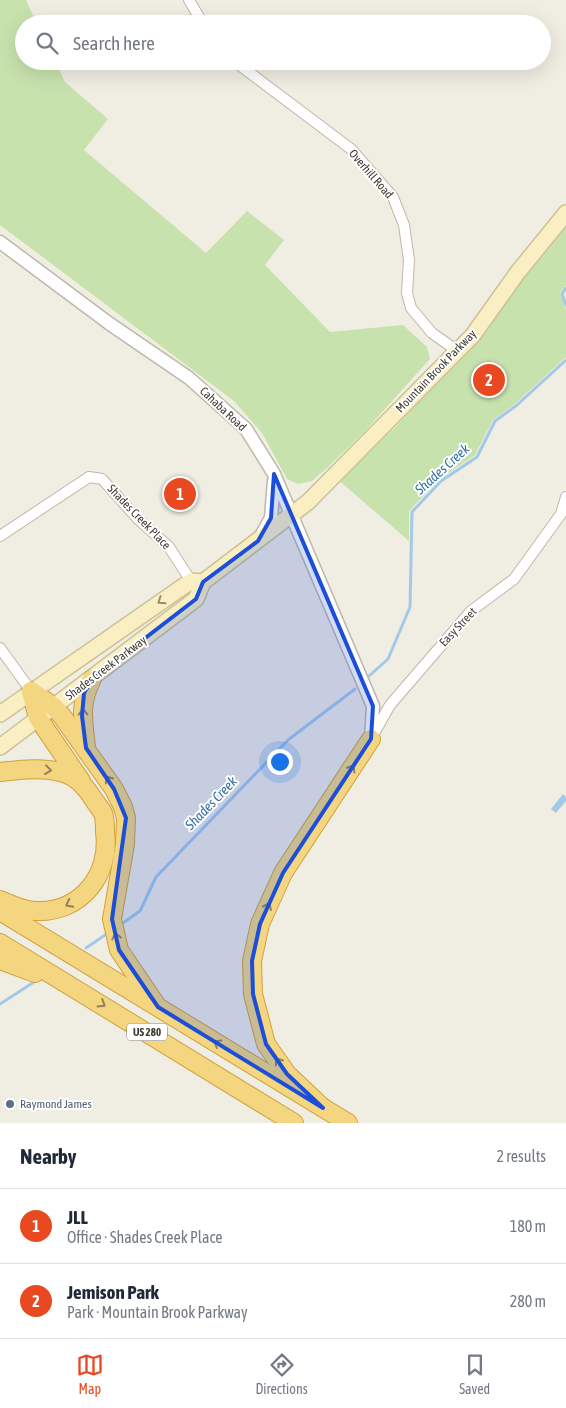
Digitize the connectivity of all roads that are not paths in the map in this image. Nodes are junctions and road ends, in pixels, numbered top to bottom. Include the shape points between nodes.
1 (190, 0) edge
2 (198, 15) edge
3 (246, 70) edge
4 (566, 213) edge
5 (0, 242) edge
6 (456, 350) junction
7 (274, 474) junction
8 (566, 498) edge
9 (291, 514) junction
10 (0, 536) edge
11 (258, 541) junction
12 (197, 581) junction
13 (0, 648) edge
14 (92, 679) junction
15 (31, 691) junction
16 (54, 707) junction
17 (0, 714) edge
18 (38, 718) junction
19 (371, 738) junction
20 (0, 747) edge
21 (86, 748) junction
22 (0, 772) edge
23 (84, 785) junction
24 (0, 900) edge
25 (0, 911) edge
26 (0, 943) edge
27 (0, 960) edge
28 (76, 988) junction
29 (158, 1008) junction
30 (324, 1108) junction
31 (294, 1123) edge
32 (348, 1123) edge

1 - 2 street
3 - 6 street, Overhill Road via 351,149 393,197 404,225 407,293 411,308 432,333
4 - 6 main road, Mountain Brook Parkway via 518,272 473,336
5 - 7 street, Cahaba Road via 189,378 246,429
6 - 9 main road, Mountain Brook Parkway via 308,502
7 - 9 street, Cahaba Road
7 - 11 street via 271,518
8 - 19 street, Easy Street via 561,514 514,579 471,611 390,705
9 - 11 main road, Shades Creek Parkway
9 - 19 street, Cahaba Road via 372,706
10 - 12 street, Shades Creek Place via 89,478 102,479 169,547
11 - 12 main road, Shades Creek Parkway
12 - 14 main road, Shades Creek Parkway via 196,599
12 -> 15 main road, Shades Creek Parkway
13 - 15 street
14 - 16 main road, Shades Creek Parkway
21 -> 14 highway via 82,704
15 - 16 highway
15 - 17 main road, Shades Creek Parkway
15 - 18 highway
16 - 18 main road, Shades Creek Parkway
16 - 21 highway
18 - 20 main road, Shades Creek Parkway
18 - 23 highway
30 -> 19 highway via 287,1074 266,1044 253,994 252,961 260,924 283,873
29 -> 21 highway via 119,950 112,919 125,844 126,818 114,789
22 -> 23 highway via 33,768 62,772
23 -> 24 highway via 103,813 108,847 103,868 94,884 84,896 54,910 34,911
25 - 29 highway, US 280
26 - 28 highway, US 280
27 - 28 highway
28 -> 31 highway, US 280
30 -> 29 highway, US 280
30 - 32 highway, US 280

